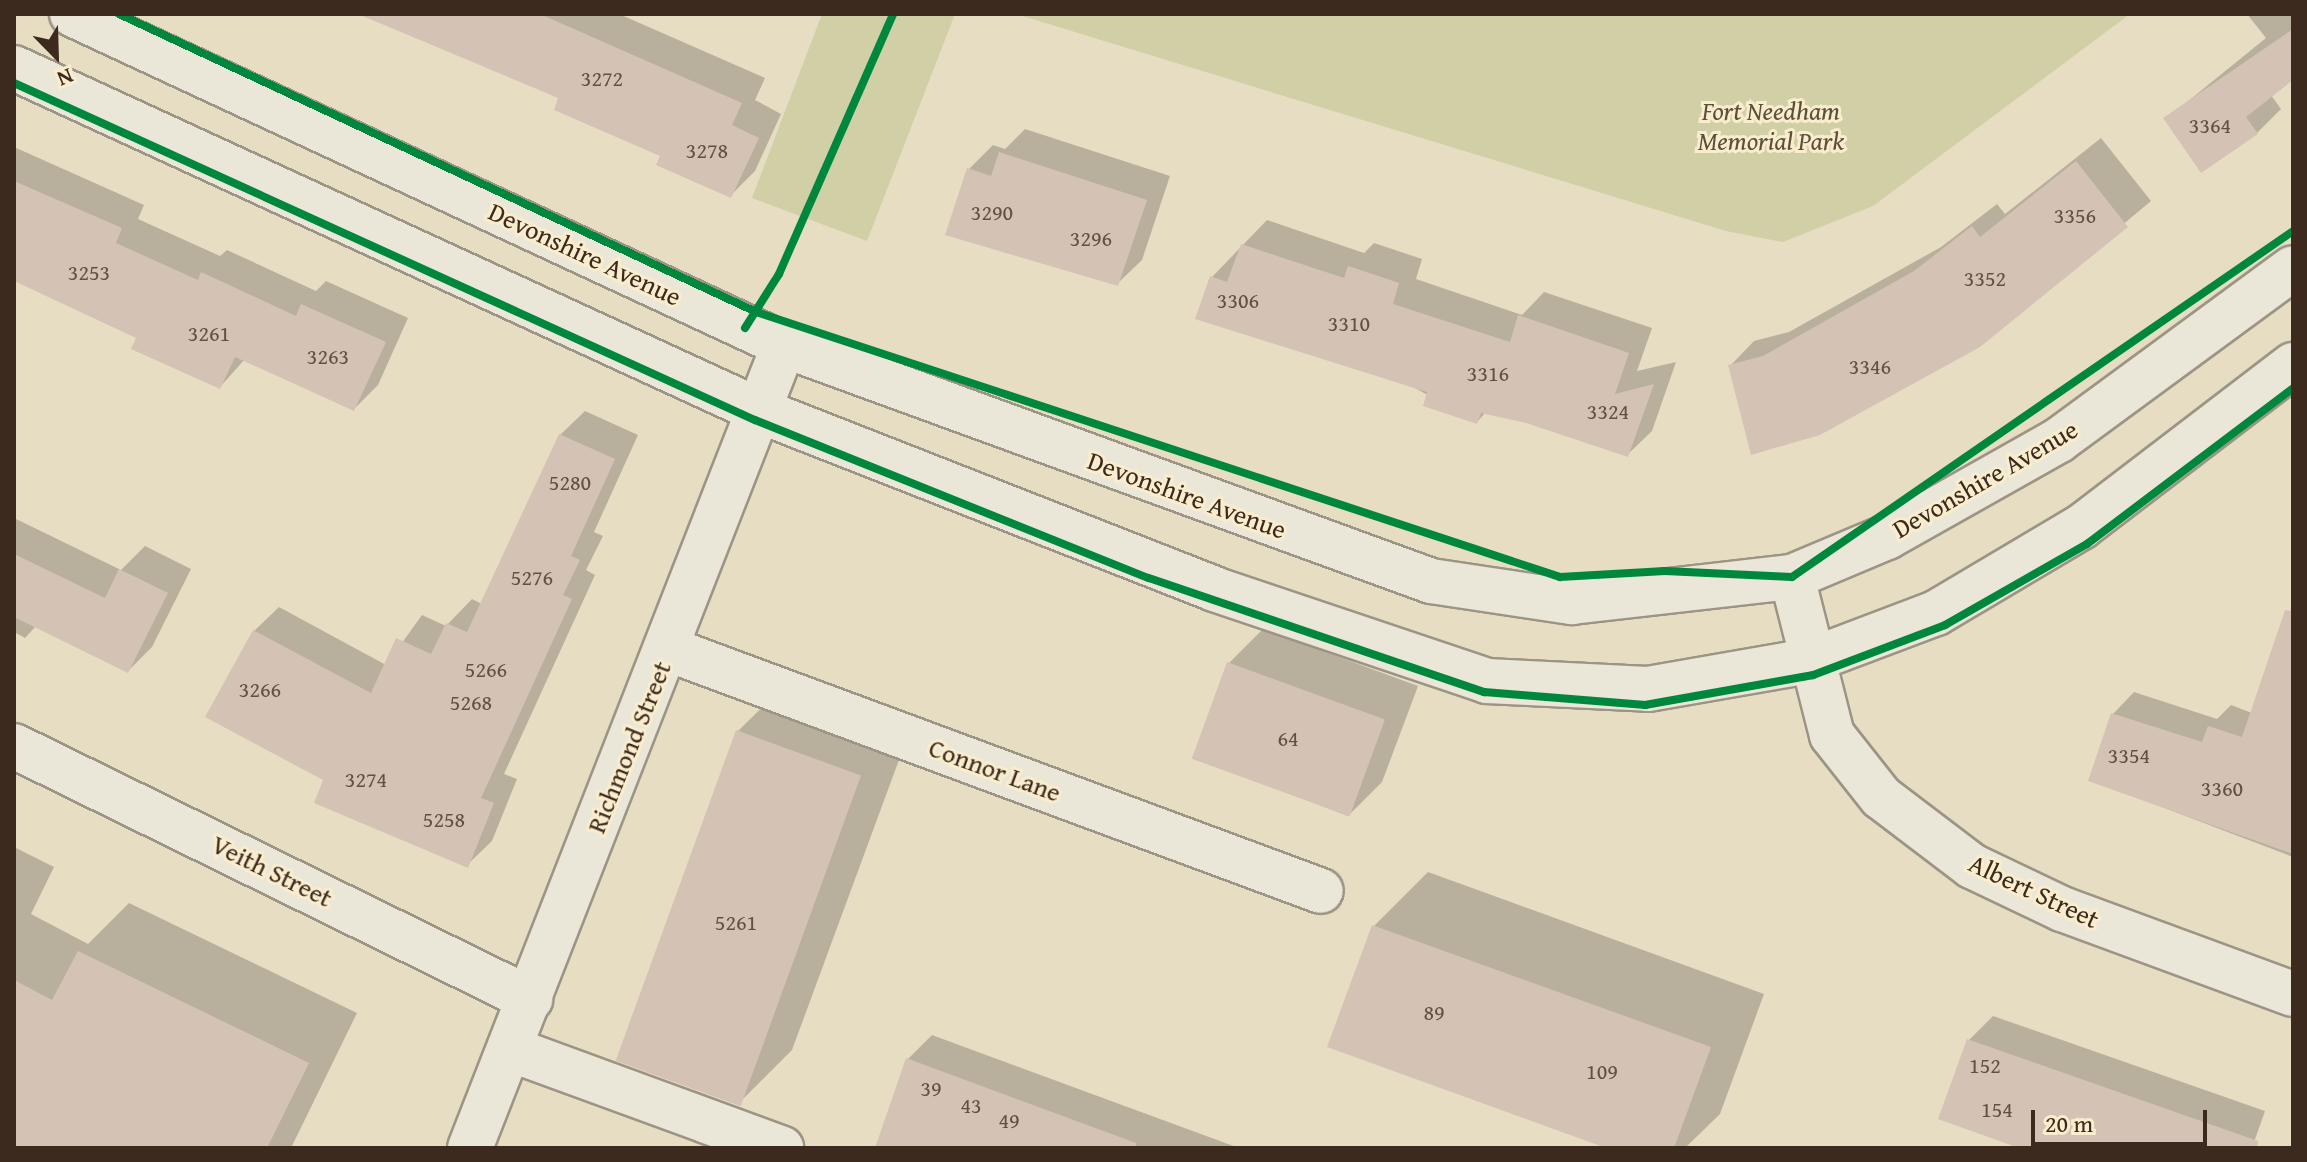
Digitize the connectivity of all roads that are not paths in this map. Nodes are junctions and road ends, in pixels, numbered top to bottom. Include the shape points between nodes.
1 (72, 14) edge
2 (14, 68) edge
3 (2293, 268) edge
4 (784, 345) junction
5 (2293, 365) edge
6 (758, 410) junction
7 (1792, 577) junction
8 (668, 649) junction
9 (1809, 661) junction
10 (14, 746) edge
11 (1321, 891) dead end
12 (2293, 994) edge
13 (530, 999) junction
14 (510, 1049) junction
15 (470, 1148) edge
16 (781, 1148) edge

1 - 4 street, Devonshire Avenue
2 - 6 street
3 - 7 street, Devonshire Avenue via 2059,440 1887,537
4 - 6 street, Richmond Street
4 - 7 street, Devonshire Avenue via 1431,581 1572,602
5 - 9 street via 2081,527 1936,613
6 - 8 street, Richmond Street
6 - 9 street via 1214,589 1487,681 1648,689
7 - 9 street, Albert Street
8 - 11 street, Connor Lane
8 - 13 street, Richmond Street
9 - 12 street, Albert Street via 1832,735 1851,760 1881,797 1972,866 2062,909
10 - 13 street, Veith Street
13 - 14 street, Richmond Street
14 - 15 street, Richmond Street
14 - 16 street

